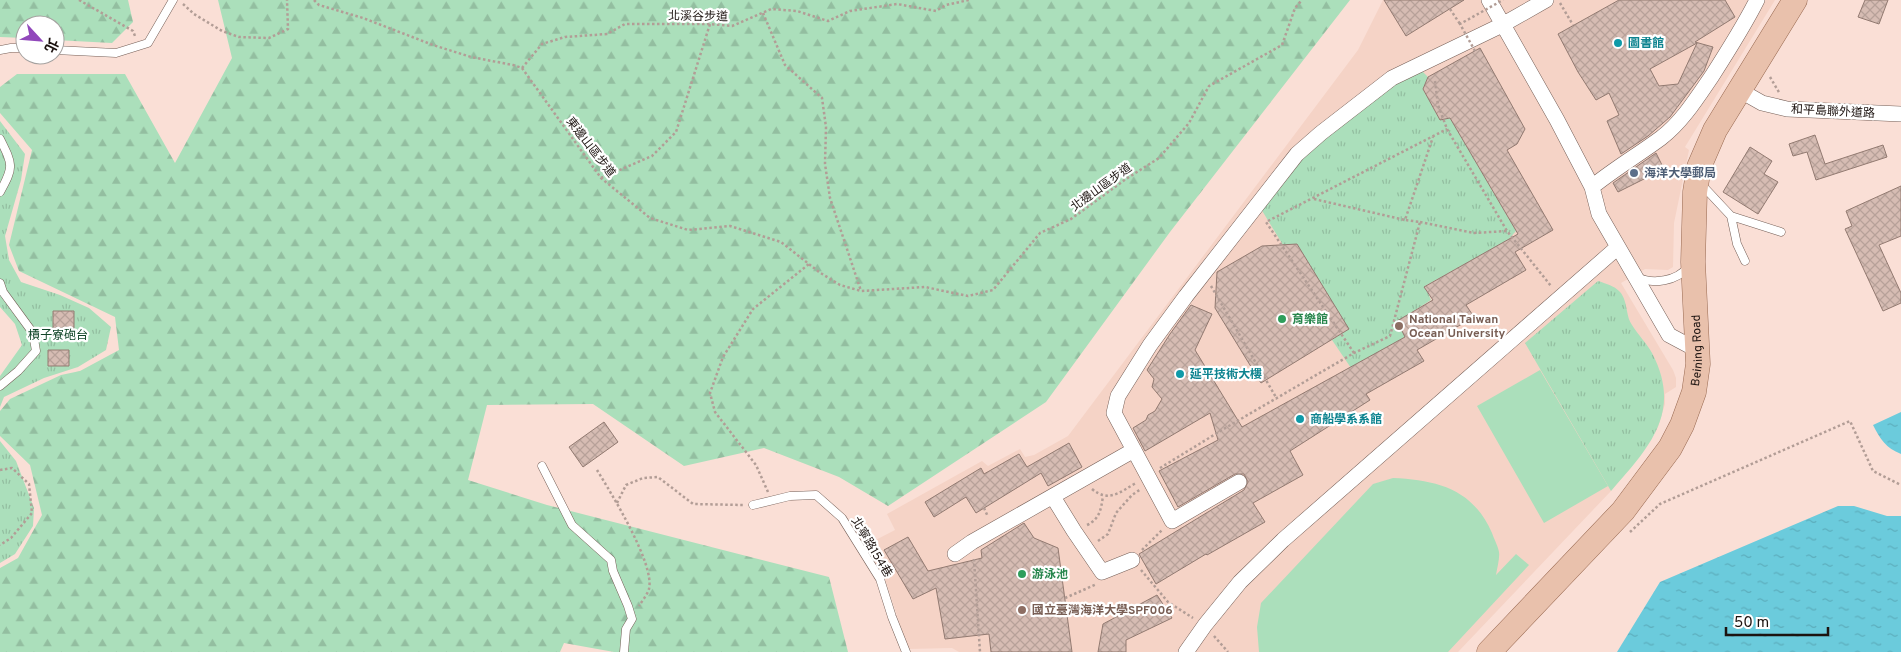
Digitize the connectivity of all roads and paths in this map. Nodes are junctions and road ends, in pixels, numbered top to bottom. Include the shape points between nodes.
1 (79, 0) edge
2 (173, 0) edge
3 (179, 0) edge
4 (287, 0) edge
5 (314, 0) edge
6 (969, 0) edge
7 (1302, 0) edge
8 (1489, 0) edge
9 (1503, 0) edge
10 (1546, 0) edge
11 (1559, 0) edge
12 (1758, 0) edge
13 (1795, 0) edge
14 (1450, 9) dead end
15 (763, 13) junction
16 (710, 24) junction
17 (1460, 24) junction
18 (1502, 25) junction
19 (1573, 25) dead end
20 (138, 47) junction
21 (15, 48) edge
22 (0, 50) edge
23 (65, 50) edge
24 (1475, 51) dead end
25 (522, 68) junction
26 (1434, 81) dead end
27 (1738, 90) junction
28 (1901, 114) edge
29 (1447, 129) junction
30 (1433, 137) junction
31 (0, 139) edge
32 (601, 178) junction
33 (1697, 180) junction
34 (1592, 187) junction
35 (0, 192) edge
36 (1314, 199) junction
37 (1731, 216) junction
38 (1405, 220) junction
39 (1420, 222) junction
40 (1507, 231) junction
41 (1781, 232) dead end
42 (1618, 246) junction
43 (1745, 261) dead end
44 (1693, 262) junction
45 (809, 264) junction
46 (1204, 273) junction
47 (1634, 276) junction
48 (1558, 280) dead end
49 (0, 282) edge
50 (860, 291) junction
51 (1699, 351) junction
52 (1354, 353) junction
53 (0, 386) edge
54 (1277, 399) junction
55 (1134, 450) junction
56 (542, 466) dead end
57 (0, 470) edge
58 (597, 470) dead end
59 (1084, 479) junction
60 (1149, 479) junction
61 (1239, 482) dead end
62 (1901, 485) edge
63 (1103, 496) junction
64 (1053, 497) junction
65 (772, 500) junction
66 (617, 503) junction
67 (753, 505) joint
68 (1172, 521) junction
69 (1074, 531) junction
70 (1625, 537) dead end
71 (972, 542) junction
72 (0, 545) edge
73 (1087, 550) junction
74 (955, 554) dead end
75 (1132, 560) junction
76 (1102, 572) junction
77 (1065, 598) dead end
78 (632, 619) junction
79 (1205, 625) junction
80 (624, 652) edge
81 (906, 652) edge
82 (980, 652) edge
83 (1186, 652) edge
84 (1228, 652) edge
85 (1489, 652) edge

1 - 20 path via 133,31
2 - 20 lane via 148,44
3 - 4 path via 194,14 222,31 239,37 269,38 288,29
5 - 25 path via 319,5 433,45
6 - 15 path, 北溪谷步道 via 946,5 936,11 898,4 850,11 828,21 797,11 771,9
7 - 50 path, 北邊山區步道 via 1295,8 1282,45 1210,86 1190,124 1158,158 1071,219 1040,233 993,290 968,296 925,287
8 - 18 street
9 - 17 path, bridge
10 - 18 street
11 - 19 path
12 - 34 street via 1740,34 1681,119 1662,138
13 - 27 main road, Beining Road
14 - 17 path
15 - 16 path, 北溪谷步道 via 732,26
15 - 50 path via 785,65 822,98 830,198
16 - 25 path, 北溪谷步道 via 625,24 607,34 565,37 542,44
16 - 32 path via 676,132 652,156
17 - 24 path, bridge
18 - 34 street
18 - 46 street via 1392,78 1321,133 1297,154
20 - 23 lane via 116,53
21 - 22 lane
25 - 32 path, 東邊山區步道
26 - 29 path
27 - 28 street, 和平島聯外道路 via 1762,103 1786,109
27 - 33 main road, Beining Road via 1708,143
29 - 30 path
29 - 40 path
30 - 36 path
30 - 38 path
31 - 35 lane via 11,171
32 - 45 path, 東邊山區步道 via 650,218 688,230 730,226 781,242
33 - 37 lane
33 - 44 main road, Beining Road
34 - 42 street via 1599,214
36 - 38 path
36 - 52 path via 1266,222
37 - 41 lane
37 - 43 lane via 1737,244
38 - 39 path
39 - 40 path via 1474,233
39 - 52 path via 1390,336
40 - 48 path via 1550,286
42 - 47 street
42 - 79 street via 1283,540 1240,582
44 - 47 lane via 1675,278 1652,281
44 - 51 main road, Beining Road
45 - 50 path, 東邊山區步道 via 840,285
45 - 65 path via 753,309 723,357 710,394 715,412 756,465
46 - 54 path
46 - 55 street via 1150,345 1118,396 1114,413
47 - 51 street via 1669,335
49 - 53 lane via 3,292 33,333 36,351
51 - 85 main road, Beining Road via 1694,392 1670,448 1622,511
52 - 54 path
54 - 60 path via 1227,426
55 - 59 street
55 - 60 street
56 - 78 lane via 572,525 611,560
57 - 72 path via 12,468 29,484 32,513 11,538
58 - 66 path
59 - 63 path via 1085,484
59 - 64 street
60 - 63 path via 1108,497
60 - 68 street
60 - 73 path via 1116,513 1108,534
61 - 68 street
62 - 70 path via 1874,471 1850,421 1660,504
63 - 69 path via 1101,513 1094,522
64 - 69 street
64 - 71 street
65 - 67 lane, 北寧路154巷
65 - 81 lane, 北寧路154巷 via 816,496 842,518 880,579
66 - 67 path via 626,485 643,478 658,477 693,504
66 - 78 path via 640,547 649,589
68 - 75 path
69 - 73 street
71 - 74 street
71 - 82 path
73 - 76 street
75 - 76 street
75 - 79 path via 1168,602
76 - 77 path via 1105,577 1099,583
78 - 80 lane via 626,629
79 - 83 street
79 - 84 path

